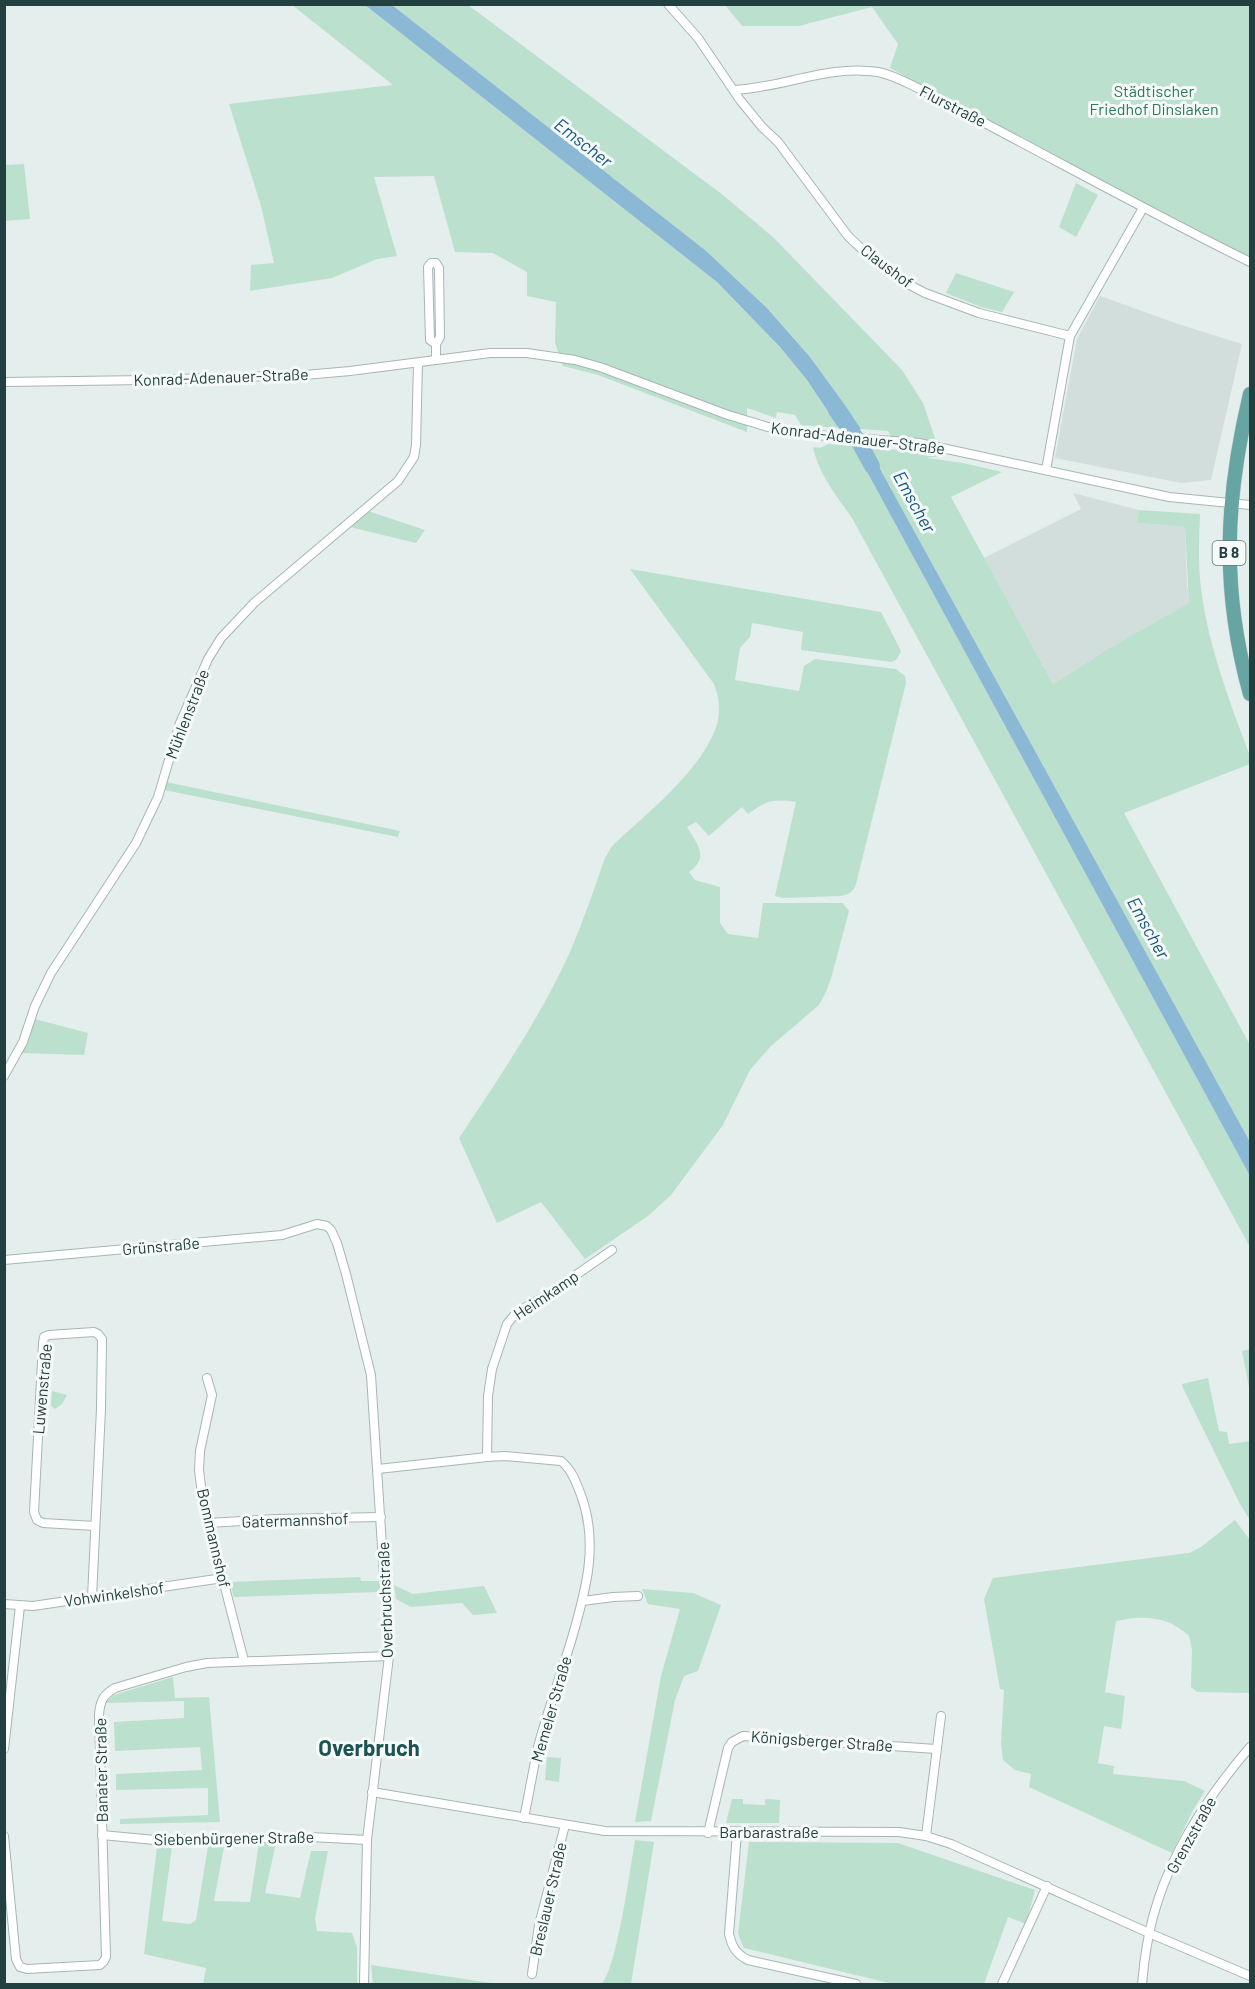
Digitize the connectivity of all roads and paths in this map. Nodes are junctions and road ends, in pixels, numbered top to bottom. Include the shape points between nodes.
1 (668, 4) edge
2 (734, 90) junction
3 (1143, 208) junction
4 (1251, 262) edge
5 (1070, 336) junction
6 (436, 344) junction
7 (436, 360) junction
8 (418, 363) junction
9 (4, 382) edge
10 (1251, 394) edge
11 (1046, 470) junction
12 (1231, 503) junction
13 (1251, 505) edge
14 (1251, 694) edge
15 (4, 1076) edge
16 (321, 1225) joint
17 (612, 1250) dead end
18 (4, 1260) edge
19 (207, 1378) dead end
20 (487, 1457) junction
21 (378, 1469) junction
22 (381, 1517) junction
23 (208, 1523) junction
24 (95, 1526) junction
25 (223, 1578) junction
26 (638, 1596) dead end
27 (92, 1598) junction
28 (582, 1601) junction
29 (4, 1604) edge
30 (20, 1606) junction
31 (389, 1656) junction
32 (244, 1661) junction
33 (941, 1716) dead end
34 (1251, 1747) edge
35 (4, 1749) edge
36 (936, 1749) junction
37 (372, 1792) junction
38 (524, 1818) junction
39 (565, 1825) junction
40 (708, 1833) junction
41 (737, 1833) junction
42 (102, 1835) junction
43 (4, 1836) edge
44 (926, 1836) junction
45 (367, 1840) junction
46 (1047, 1886) junction
47 (1149, 1933) junction
48 (532, 1974) dead end
49 (1251, 1976) edge
50 (364, 1984) edge
51 (856, 1984) edge
52 (1002, 1984) edge
53 (1142, 1984) edge

1 - 2 street via 698,38
2 - 3 street, Flurstraße via 843,71 893,76
2 - 5 street, Claushof via 848,236 883,267 925,293 979,314
3 - 4 street, Flurstraße
3 - 5 street
5 - 11 street
6 - 6 street via 440,337 439,268 431,263 430,339
6 - 7 street
7 - 8 street, Konrad-Adenauer-Straße
7 - 11 street, Konrad-Adenauer-Straße via 506,352 575,360 755,424 816,435 919,443
8 - 9 street, Konrad-Adenauer-Straße via 305,375
8 - 15 street, Mühlenstraße via 416,445 409,467 386,493 254,603 217,645 180,723 158,797 136,843 51,973 23,1042
10 - 12 main road, B 8
11 - 12 street, Konrad-Adenauer-Straße via 1169,497
12 - 13 street, Konrad-Adenauer-Straße
12 - 14 main road, B 8 via 1229,569 1236,627
16 - 18 street, Grünstraße via 280,1235
16 - 21 street, Overbruchstraße via 331,1230 338,1243 371,1375
17 - 20 street, Heimkamp via 517,1312 507,1324 492,1369
19 - 23 street, Bommannshof via 212,1395 199,1470
20 - 21 street
20 - 28 street, Memeler Straße via 561,1461 573,1474 583,1501 591,1546
21 - 22 street, Overbruchstraße
22 - 23 street, Gatermannshof
22 - 31 street, Overbruchstraße
23 - 25 street, Bommannshof
24 - 24 street, Luwenstraße via 102,1339 94,1332 49,1335 42,1343 34,1512 37,1521 44,1523
24 - 27 street, Luwenstraße
25 - 27 street, Vohwinkelshof
25 - 32 street, Bommannshof
26 - 28 street
27 - 30 street, Vohwinkelshof
28 - 38 street, Memeler Straße via 538,1746
29 - 30 street, Vohwinkelshof
30 - 35 street
31 - 32 street, Banater Straße
31 - 37 street, Overbruchstraße
32 - 42 street, Banater Straße via 186,1666 115,1688 102,1698
33 - 36 street
34 - 47 street, Grenzstraße via 1221,1781 1192,1827 1159,1897
36 - 40 street, Königsberger Straße via 743,1736 728,1748
36 - 44 street
37 - 38 street, Barbarastraße
37 - 45 street, Overbruchstraße
38 - 39 street, Barbarastraße
39 - 40 street, Barbarastraße via 605,1831
39 - 48 street, Breslauer Straße via 539,1925
40 - 41 street, Barbarastraße
41 - 44 street, Barbarastraße via 900,1832
41 - 51 street via 729,1934 740,1956
42 - 43 street, Banater Straße via 104,1961 99,1965 27,1969 20,1967 16,1959
42 - 45 street, Siebenbürgener Straße via 155,1840
44 - 46 street, Barbarastraße
45 - 50 street, Overbruchstraße
46 - 47 street, Barbarastraße
46 - 52 street
47 - 49 street
47 - 53 street, Grenzstraße

